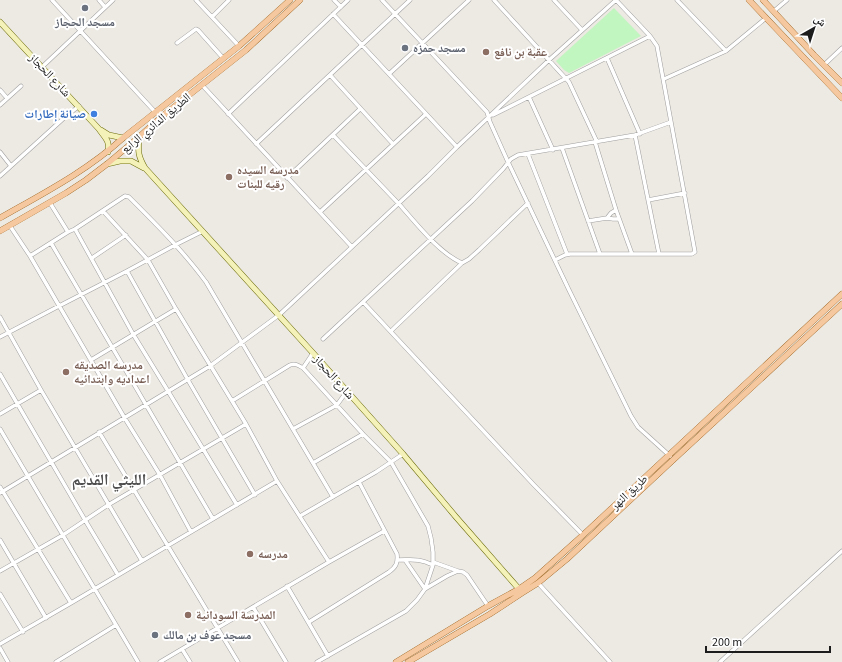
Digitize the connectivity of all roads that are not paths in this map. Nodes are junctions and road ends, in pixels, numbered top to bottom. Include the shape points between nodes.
1 (52, 0) edge
2 (99, 0) edge
3 (113, 0) edge
4 (196, 0) edge
5 (229, 0) edge
6 (290, 0) edge
7 (300, 0) edge
8 (334, 0) edge
9 (348, 0) edge
10 (382, 0) edge
11 (410, 0) edge
12 (469, 0) edge
13 (494, 0) edge
14 (554, 0) edge
15 (616, 0) edge
16 (677, 0) edge
17 (749, 0) edge
18 (763, 0) edge
19 (787, 0) edge
20 (105, 7) junction
21 (341, 7) junction
22 (774, 11) junction
23 (333, 14) junction
24 (395, 14) junction
25 (212, 16) junction
26 (766, 18) junction
27 (0, 22) edge
28 (80, 30) junction
29 (582, 30) junction
30 (650, 36) junction
31 (177, 43) dead end
32 (422, 43) junction
33 (362, 45) junction
34 (239, 46) junction
35 (842, 48) edge
36 (726, 51) junction
37 (223, 58) junction
38 (607, 58) junction
39 (549, 60) junction
40 (824, 65) junction
41 (42, 67) junction
42 (815, 69) junction
43 (389, 74) junction
44 (330, 75) junction
45 (566, 78) junction
46 (664, 79) junction
47 (842, 83) edge
48 (202, 85) junction
49 (20, 86) dead end
50 (0, 90) edge
51 (529, 97) junction
52 (7, 98) junction
53 (842, 98) edge
54 (0, 105) edge
55 (79, 106) junction
56 (360, 108) junction
57 (156, 113) junction
58 (228, 114) junction
59 (426, 114) junction
60 (489, 117) junction
61 (672, 122) junction
62 (99, 129) junction
63 (640, 134) junction
64 (333, 135) junction
65 (635, 135) junction
66 (139, 137) junction
67 (123, 138) junction
68 (596, 142) junction
69 (256, 144) junction
70 (393, 144) junction
71 (457, 147) junction
72 (562, 148) junction
73 (553, 150) junction
74 (0, 152) edge
75 (108, 152) junction
76 (528, 154) junction
77 (508, 162) junction
78 (106, 164) junction
79 (11, 166) junction
80 (145, 168) junction
81 (367, 169) junction
82 (0, 176) edge
83 (287, 178) junction
84 (685, 193) junction
85 (648, 200) junction
86 (50, 203) junction
87 (528, 203) junction
88 (398, 204) junction
89 (616, 210) junction
90 (103, 211) junction
91 (320, 212) junction
92 (0, 218) edge
93 (607, 218) junction
94 (620, 219) junction
95 (588, 221) junction
96 (10, 226) junction
97 (75, 229) junction
98 (0, 231) edge
99 (203, 231) junction
100 (68, 232) junction
101 (126, 235) junction
102 (430, 239) junction
103 (51, 243) junction
104 (175, 245) junction
105 (352, 246) junction
106 (567, 254) junction
107 (600, 254) junction
108 (632, 254) junction
109 (659, 254) junction
110 (30, 256) junction
111 (92, 258) junction
112 (148, 260) junction
113 (555, 260) junction
114 (462, 263) junction
115 (126, 271) junction
116 (105, 282) junction
117 (842, 294) edge
118 (81, 295) junction
119 (364, 302) junction
120 (842, 304) edge
121 (58, 306) junction
122 (176, 309) junction
123 (279, 315) junction
124 (0, 317) edge
125 (155, 321) junction
126 (391, 331) junction
127 (10, 333) junction
128 (133, 334) junction
129 (0, 337) edge
130 (323, 339) dead end
131 (242, 342) junction
132 (112, 347) junction
133 (313, 353) junction
134 (91, 360) junction
135 (210, 366) junction
136 (303, 368) junction
137 (0, 374) edge
138 (188, 380) junction
139 (264, 380) junction
140 (41, 390) junction
141 (168, 391) junction
142 (347, 391) junction
143 (232, 402) junction
144 (17, 403) junction
145 (146, 405) junction
146 (337, 405) junction
147 (0, 414) edge
148 (124, 417) junction
149 (246, 424) junction
150 (0, 429) edge
151 (293, 429) junction
152 (99, 432) junction
153 (363, 434) junction
154 (222, 438) junction
155 (75, 447) junction
156 (203, 448) junction
157 (403, 454) junction
158 (668, 455) junction
159 (674, 460) junction
160 (51, 461) junction
161 (180, 462) junction
162 (391, 462) junction
163 (313, 463) junction
164 (160, 475) junction
165 (28, 476) junction
166 (277, 481) junction
167 (359, 482) junction
168 (0, 487) edge
169 (134, 490) junction
170 (1, 492) edge
171 (255, 494) junction
172 (333, 497) junction
173 (108, 505) junction
174 (237, 505) junction
175 (300, 516) junction
176 (213, 519) junction
177 (85, 520) junction
178 (384, 531) junction
179 (191, 532) junction
180 (63, 535) junction
181 (583, 535) junction
182 (0, 540) edge
183 (168, 546) junction
184 (37, 549) junction
185 (842, 551) edge
186 (397, 560) junction
187 (405, 560) junction
188 (142, 561) junction
189 (328, 562) junction
190 (14, 563) junction
191 (433, 564) junction
192 (0, 571) edge
193 (458, 571) junction
194 (118, 575) junction
195 (538, 583) junction
196 (287, 586) junction
197 (425, 589) junction
198 (519, 589) junction
199 (95, 590) junction
200 (0, 594) edge
201 (70, 604) junction
202 (488, 606) junction
203 (253, 607) junction
204 (46, 618) junction
205 (309, 622) junction
206 (116, 625) junction
207 (217, 627) junction
208 (22, 632) junction
209 (0, 644) edge
210 (0, 648) edge
211 (182, 649) junction
212 (328, 656) junction
213 (8, 662) edge
214 (57, 662) edge
215 (138, 662) edge
216 (160, 662) edge
217 (190, 662) edge
218 (238, 662) edge
219 (286, 662) edge
220 (319, 662) edge
221 (396, 662) edge
222 (408, 662) edge
223 (610, 662) edge
224 (720, 662) edge

1 - 28 street
2 - 20 street
3 - 20 street
4 - 25 street
5 - 25 street
6 - 34 main road, الطريق الدائري الرابع
7 - 48 main road, الطريق الدائري الرابع via 246,50
8 - 21 street
9 - 21 street
10 - 24 street
11 - 24 street
12 - 32 street
13 - 39 street
14 - 29 street
15 - 29 street
15 - 30 street
16 - 36 street
17 - 26 main road
18 - 22 main road
19 - 22 street
20 - 28 street
21 - 23 street
22 - 40 main road
23 - 33 street
23 - 58 street
24 - 32 street
24 - 33 street
25 - 34 street
26 - 36 street
26 - 42 main road
27 - 41 main road, شارع الحجاز
28 - 41 street
28 - 57 street
29 - 39 street
30 - 38 street
30 - 46 street via 657,46
31 - 37 street via 196,29
32 - 43 street
32 - 60 street
33 - 43 street
33 - 44 street
34 - 37 main road, الطريق الدائري الرابع
35 - 40 street
36 - 46 street
37 - 57 main road, الطريق الدائري الرابع
38 - 45 street
38 - 63 street
39 - 45 street
39 - 60 street
40 - 42 main road via 820,69
40 - 47 main road
41 - 55 main road, شارع الحجاز
42 - 53 main road
43 - 59 street
44 - 56 street
44 - 69 street
45 - 51 street
45 - 68 street
46 - 61 street
48 - 58 street
48 - 66 main road, الطريق الدائري الرابع
49 - 52 street
50 - 52 street
51 - 60 street
51 - 73 street
52 - 54 street
55 - 62 main road, شارع الحجاز
55 - 79 street
56 - 64 street
56 - 70 street
57 - 67 main road, الطريق الدائري الرابع
58 - 69 street
59 - 70 street
59 - 71 street
60 - 71 street
60 - 77 street
61 - 63 street
61 - 84 street
62 - 67 main road, شارع الحجاز via 109,135
62 - 75 main road, شارع الحجاز via 108,142
63 - 65 street
64 - 81 street
64 - 83 street
65 - 68 street
65 - 85 street
66 - 78 main road, الطريق الدائري الرابع
66 - 80 main road, شارع الحجاز via 138,154
67 - 75 main road, الطريق الدائري الرابع
68 - 72 street
68 - 89 street
69 - 83 street
70 - 81 street
71 - 88 street
72 - 73 street
72 - 95 street
73 - 76 street
74 - 79 street
75 - 92 main road, الطريق الدائري الرابع via 65,181
76 - 77 street via 518,155
76 - 106 street
77 - 87 street
77 - 102 street via 472,201
78 - 80 main road, شارع الحجاز via 131,161
78 - 86 main road, الطريق الدائري الرابع
79 - 82 street
80 - 99 main road, شارع الحجاز
81 - 88 street
81 - 91 street
83 - 91 street
84 - 85 street
84 - 109 street via 695,252
85 - 109 street
86 - 96 main road, الطريق الدائري الرابع
86 - 100 street
87 - 113 street
87 - 114 street
88 - 102 street
88 - 105 street
89 - 93 street
89 - 94 street
90 - 97 street
90 - 101 street
90 - 104 street via 129,196
91 - 105 street
93 - 94 street
93 - 95 street
94 - 108 street
95 - 107 street
96 - 98 main road, الطريق الدائري الرابع
96 - 110 street
97 - 100 street
97 - 111 street
99 - 104 street
99 - 123 main road, شارع الحجاز
100 - 103 street
101 - 111 street
101 - 112 street
102 - 114 street
102 - 119 street
103 - 110 street
103 - 118 street
104 - 112 street
104 - 131 street via 197,269
105 - 123 street
106 - 107 street
106 - 113 street
107 - 108 street
108 - 109 street
110 - 121 street
111 - 116 street
112 - 115 street
112 - 122 street
113 - 158 street via 631,416 638,427
114 - 126 street
115 - 116 street
115 - 125 street
116 - 118 street
116 - 128 street
117 - 158 main road, طريق النهر
118 - 121 street
118 - 132 street
119 - 126 street
119 - 130 street
120 - 159 main road, طريق النهر
121 - 127 street
121 - 134 street
122 - 125 street
122 - 135 street
123 - 131 street
123 - 133 main road, شارع الحجاز
124 - 127 street
125 - 128 street
125 - 138 street
126 - 181 street
127 - 129 street
127 - 140 street
128 - 132 street
128 - 141 street
131 - 135 street
131 - 139 street
132 - 134 street
132 - 145 street
133 - 136 street
133 - 142 main road, شارع الحجاز
134 - 148 street
135 - 138 street
135 - 143 street
136 - 139 street via 292,364
136 - 146 street
137 - 144 street
138 - 141 street
138 - 154 street
139 - 143 street
139 - 151 street
140 - 144 street
140 - 155 street
141 - 145 street
141 - 156 street
142 - 146 street
142 - 157 main road, شارع الحجاز
143 - 149 street
144 - 147 street
144 - 160 street
145 - 148 street
145 - 161 street
146 - 151 street
146 - 153 street
148 - 152 street
148 - 164 street
149 - 154 street
149 - 166 street
150 - 165 street
151 - 163 street
152 - 155 street
152 - 169 street
153 - 162 street
153 - 163 street
154 - 156 street
154 - 171 street
155 - 160 street
155 - 173 street
156 - 161 street
156 - 174 street
157 - 162 street
157 - 198 main road, شارع الحجاز
158 - 159 street
158 - 181 main road, طريق النهر
159 - 195 main road, طريق النهر
160 - 165 street
160 - 177 street
161 - 164 street
161 - 176 street
162 - 167 street
162 - 191 street via 428,526
163 - 172 street
164 - 169 street
164 - 179 street
165 - 170 street
165 - 180 street
166 - 171 street
166 - 175 street
167 - 172 street
167 - 178 street
168 - 170 street
169 - 173 street
169 - 183 street
170 - 184 street
171 - 174 street
172 - 175 street
173 - 177 street
173 - 188 street
174 - 176 street
175 - 189 street
176 - 179 street
177 - 180 street
177 - 194 street
178 - 186 street via 397,554
178 - 189 street
179 - 183 street
180 - 184 street
180 - 199 street
181 - 198 main road, طريق النهر
182 - 190 street
183 - 188 street
183 - 207 street
184 - 190 street
184 - 201 street
185 - 224 street
186 - 187 street
186 - 205 street via 394,569
187 - 191 street
187 - 197 street
188 - 194 street
189 - 196 street
190 - 192 street
190 - 204 street
191 - 193 street
191 - 197 street
193 - 197 street
193 - 202 street via 467,575
194 - 199 street
195 - 222 main road, طريق النهر
195 - 223 street
196 - 203 street
196 - 205 street
197 - 212 street via 406,611
198 - 202 main road, طريق النهر
199 - 201 street
199 - 206 street
200 - 208 street
201 - 204 street
202 - 221 main road, طريق النهر
203 - 207 street
203 - 219 street
204 - 208 street
205 - 212 street
206 - 214 street
206 - 215 street
207 - 211 street
207 - 218 street
208 - 209 street
210 - 213 street
211 - 216 street
211 - 217 street
212 - 220 street

